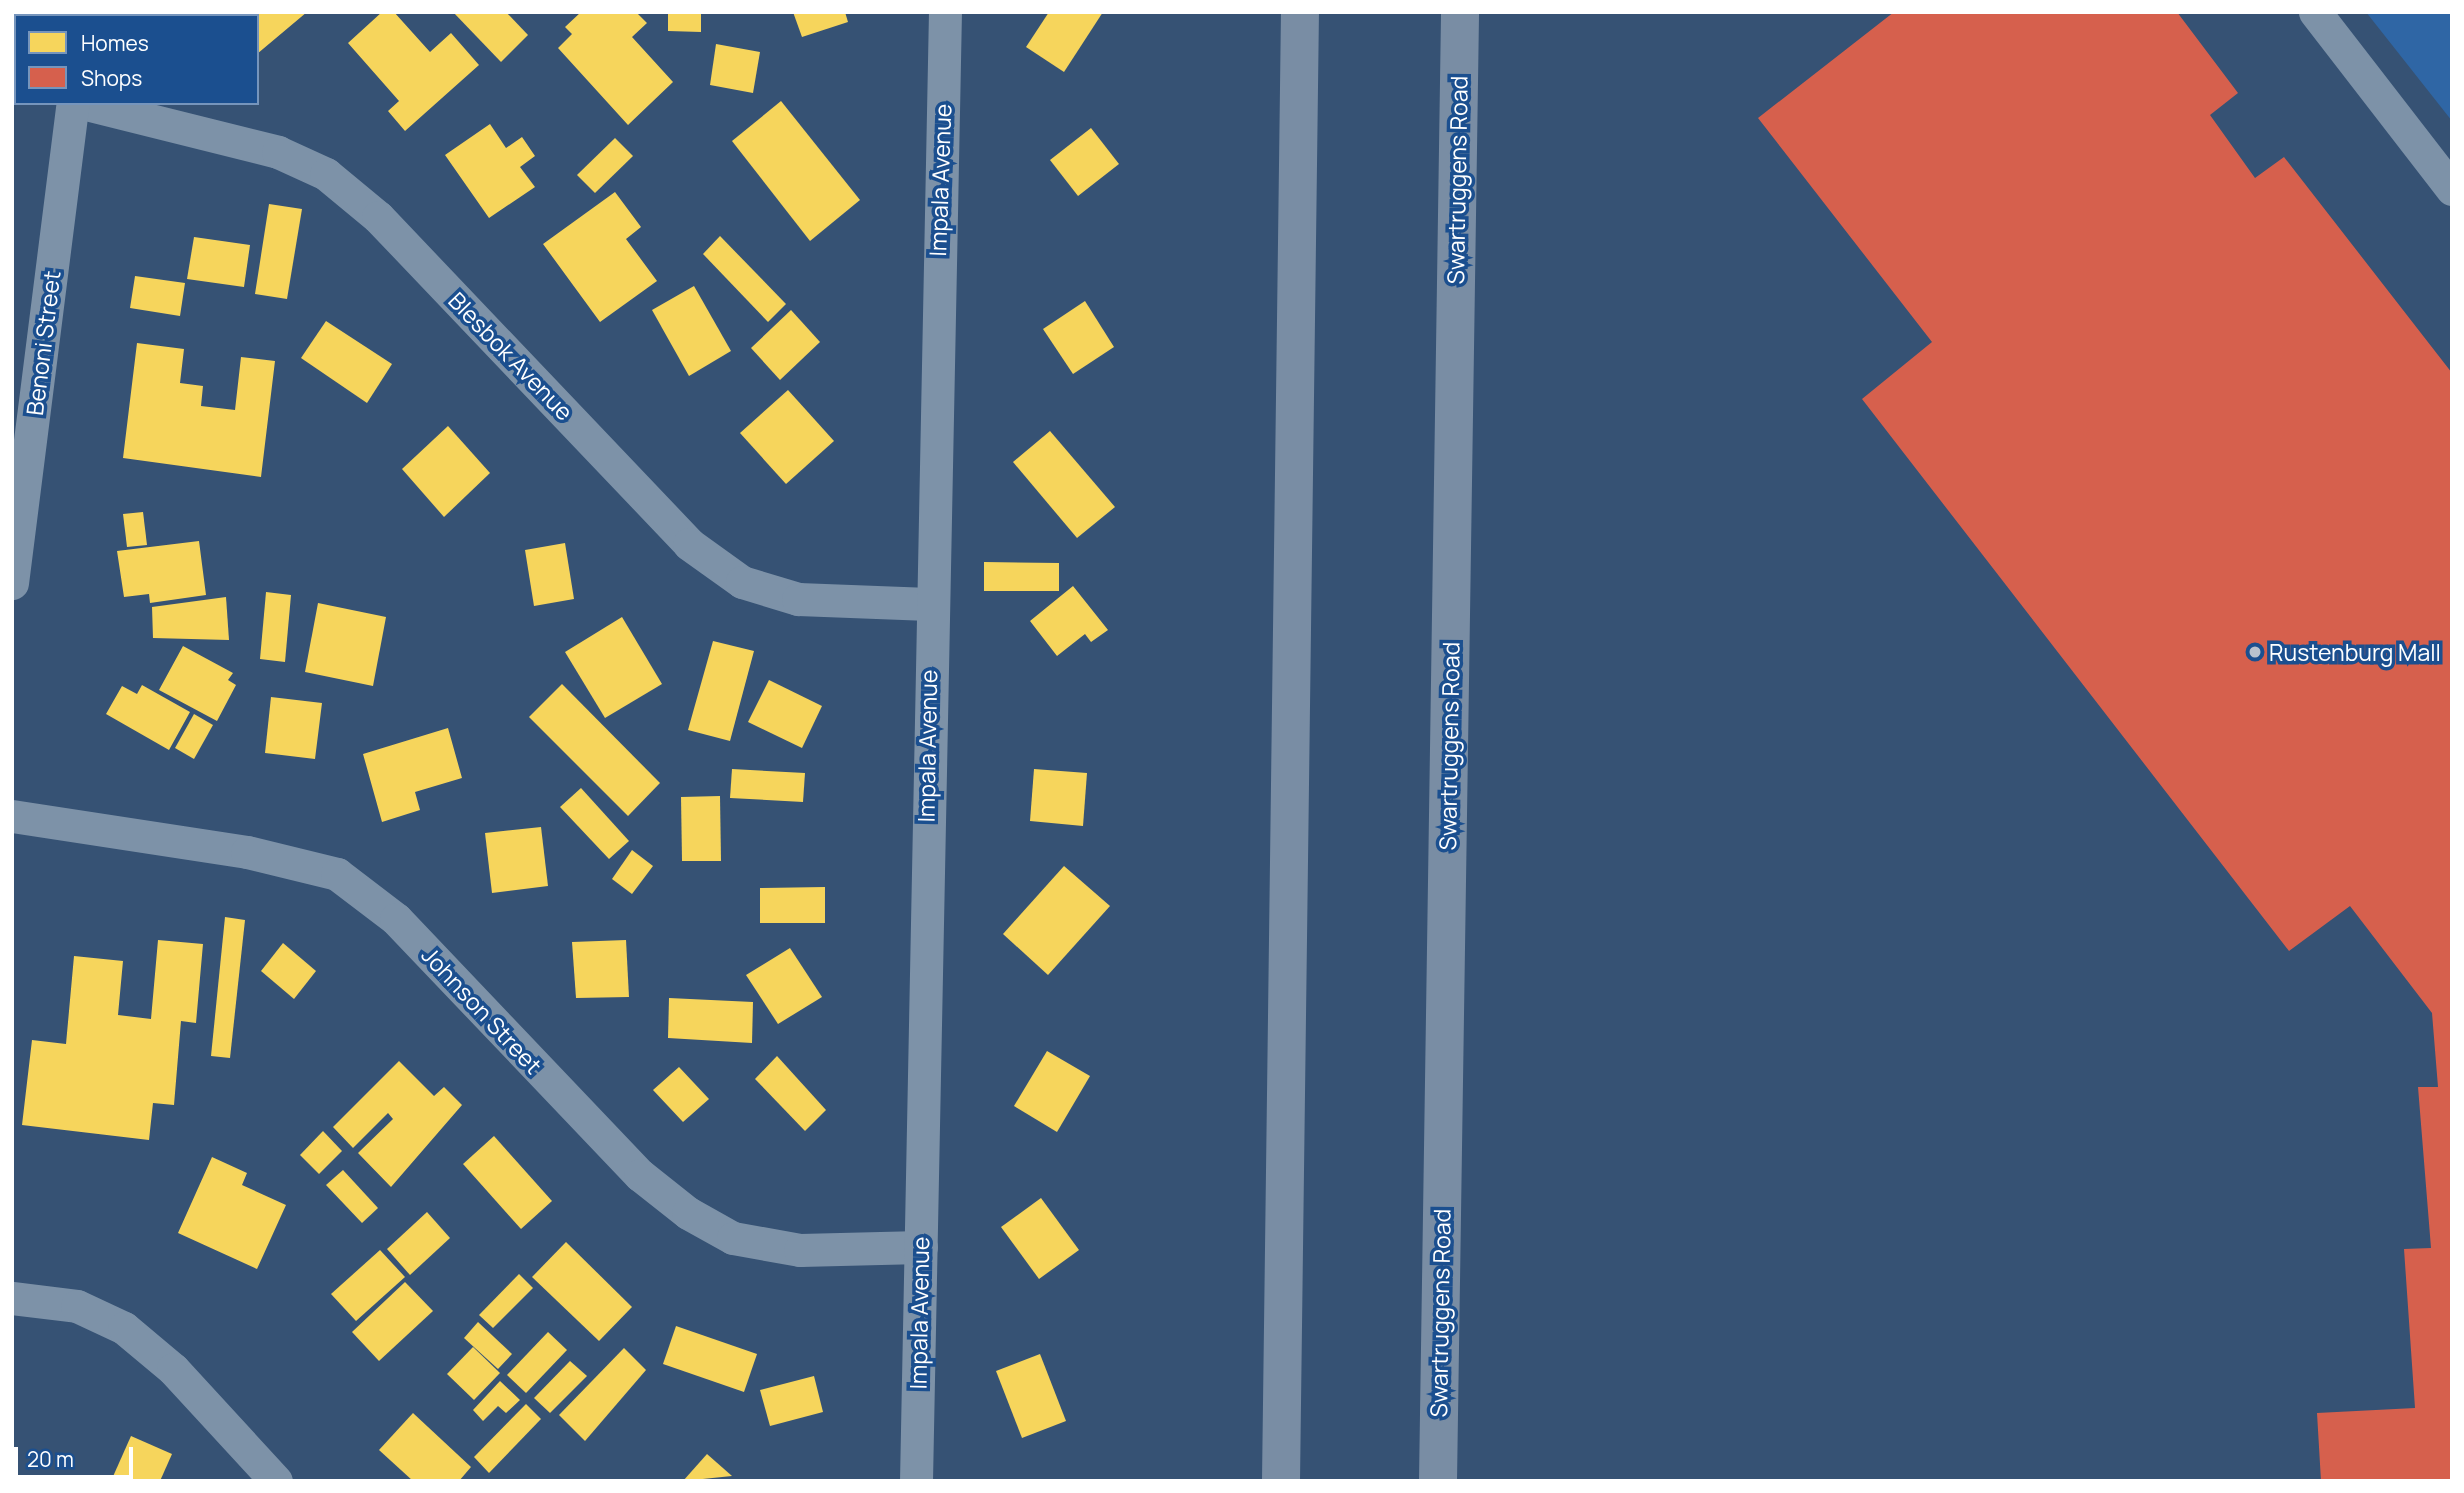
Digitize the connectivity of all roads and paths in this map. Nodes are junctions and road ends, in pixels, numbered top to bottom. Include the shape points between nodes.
1 (945, 12) edge
2 (1300, 12) edge
3 (1460, 12) edge
4 (2315, 12) edge
5 (73, 105) edge
6 (90, 105) edge
7 (2452, 189) edge
8 (12, 583) edge
9 (929, 604) junction
10 (12, 816) edge
11 (921, 1247) junction
12 (12, 1298) edge
13 (276, 1481) edge
14 (916, 1481) edge
15 (1280, 1481) edge
16 (1438, 1481) edge

1 - 9 street, Impala Avenue
2 - 15 main road
3 - 16 main road, Swartruggens Road
4 - 7 street
5 - 8 street, Benoni Street
6 - 9 street, Blesbok Avenue via 278,152 326,174 378,217 689,544 742,582 798,599
9 - 11 street, Impala Avenue
10 - 11 street, Johnson Street via 247,852 337,874 396,919 640,1175 688,1213 733,1238 800,1250
11 - 14 street, Impala Avenue
12 - 13 street via 77,1306 124,1328 173,1369

